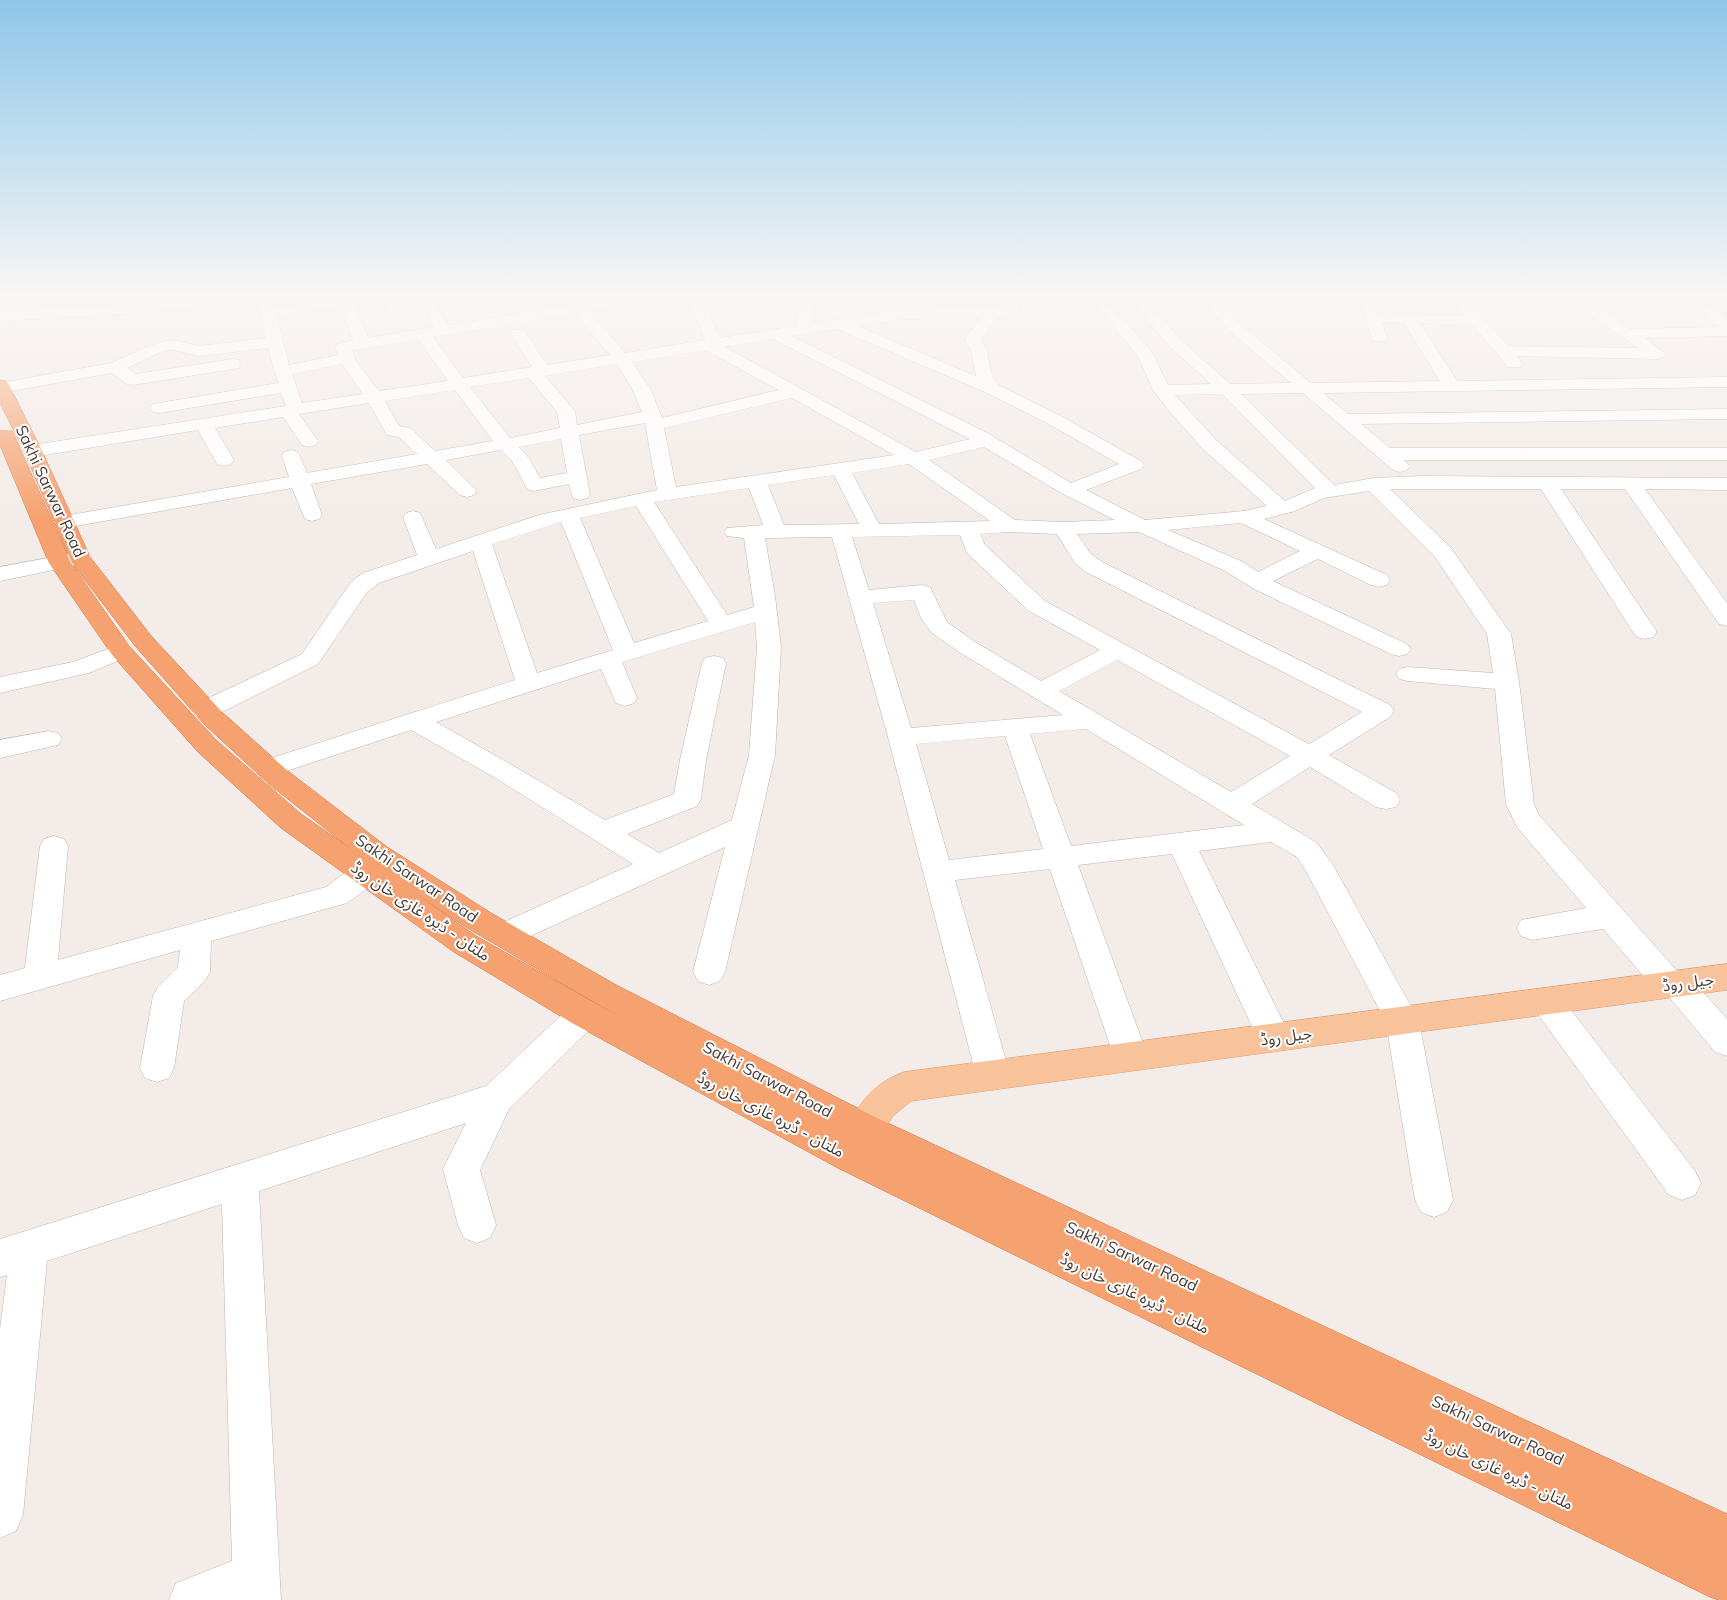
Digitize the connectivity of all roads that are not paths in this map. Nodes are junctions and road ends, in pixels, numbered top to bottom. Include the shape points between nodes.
1 (93, 371) edge
2 (120, 371) edge
3 (193, 371) edge
4 (224, 371) edge
5 (272, 371) edge
6 (283, 371) edge
7 (356, 371) edge
8 (450, 371) edge
9 (538, 371) joint
10 (628, 371) edge
11 (757, 371) edge
12 (847, 371) edge
13 (950, 371) edge
14 (983, 371) edge
15 (1153, 371) edge
16 (1206, 371) edge
17 (1286, 371) edge
18 (1442, 371) edge
19 (1521, 371) edge
20 (1684, 371) edge
21 (1701, 382) junction
22 (1727, 382) edge
23 (460, 383) junction
24 (1534, 385) junction
25 (1, 386) edge
26 (1452, 386) junction
27 (991, 388) junction
28 (1226, 389) junction
29 (1307, 389) junction
30 (1162, 390) junction
31 (229, 391) junction
32 (794, 392) junction
33 (374, 397) junction
34 (158, 408) dead end
35 (292, 410) junction
36 (1727, 414) edge
37 (1583, 416) junction
38 (1343, 419) junction
39 (652, 420) junction
40 (204, 424) junction
41 (2, 431) edge
42 (570, 431) junction
43 (309, 441) dead end
44 (987, 441) junction
45 (505, 444) junction
46 (33, 451) junction
47 (1385, 454) junction
48 (1620, 454) junction
49 (1727, 454) edge
50 (291, 456) dead end
51 (430, 457) junction
52 (912, 458) junction
53 (224, 460) dead end
54 (840, 469) junction
55 (578, 477) junction
56 (301, 480) junction
57 (756, 482) junction
58 (1421, 482) junction
59 (1547, 482) junction
60 (1630, 483) junction
61 (1374, 484) junction
62 (1726, 484) edge
63 (1070, 490) junction
64 (1328, 491) junction
65 (467, 492) dead end
66 (668, 495) junction
67 (642, 499) junction
68 (1281, 508) junction
69 (576, 513) junction
70 (312, 515) dead end
71 (413, 517) dead end
72 (1244, 517) junction
73 (64, 522) junction
74 (1010, 526) junction
75 (1142, 526) junction
76 (1063, 528) junction
77 (968, 529) junction
78 (840, 530) junction
79 (872, 530) junction
80 (754, 531) junction
81 (480, 541) junction
82 (1318, 551) junction
83 (429, 558) junction
84 (70, 560) junction
85 (0, 574) edge
86 (1379, 580) dead end
87 (1256, 581) junction
88 (860, 598) junction
89 (766, 611) junction
90 (1727, 618) edge
91 (722, 625) junction
92 (1645, 632) dead end
93 (1399, 649) dead end
94 (1116, 650) junction
95 (121, 651) junction
96 (618, 656) junction
97 (714, 663) dead end
98 (1408, 674) dead end
99 (1507, 682) junction
100 (529, 684) junction
101 (0, 686) edge
102 (1040, 691) junction
103 (625, 698) dead end
104 (205, 710) junction
105 (414, 721) junction
106 (1091, 721) junction
107 (1015, 728) junction
108 (901, 737) junction
109 (49, 739) dead end
110 (0, 749) edge
111 (1310, 756) junction
112 (268, 768) junction
113 (1386, 800) dead end
114 (1232, 804) junction
115 (303, 814) junction
116 (745, 826) junction
117 (1278, 831) junction
118 (603, 832) junction
119 (1182, 842) junction
120 (54, 846) dead end
121 (1061, 858) junction
122 (658, 866) junction
123 (938, 872) junction
124 (366, 874) junction
125 (1610, 916) junction
126 (1532, 928) dead end
127 (196, 934) junction
128 (504, 935) junction
129 (709, 972) dead end
130 (40, 977) junction
131 (1727, 977) edge
132 (1673, 984) junction
133 (0, 988) edge
134 (1546, 1001) junction
135 (584, 1014) junction
136 (1402, 1021) junction
137 (1274, 1038) junction
138 (1727, 1042) edge
139 (1131, 1057) junction
140 (157, 1068) dead end
141 (993, 1075) junction
142 (497, 1098) junction
143 (864, 1129) junction
144 (240, 1180) junction
145 (1682, 1183) dead end
146 (1434, 1200) dead end
147 (476, 1226) dead end
148 (14, 1254) edge
149 (1398, 1401) junction
150 (0, 1515) edge
151 (1727, 1538) edge
152 (1727, 1580) edge
153 (257, 1587) edge
154 (193, 1600) edge

1 - 25 street
2 - 3 street via 132,380
4 - 31 street
5 - 31 street
6 - 35 street
7 - 33 street
8 - 23 street
9 - 23 street
9 - 42 street via 566,411
10 - 39 street via 641,389
11 - 32 street
12 - 44 street
13 - 27 street
14 - 27 street
15 - 30 street
16 - 28 street
17 - 29 street
18 - 26 street
19 - 24 street
20 - 21 street
21 - 22 street
21 - 24 street
23 - 33 street
23 - 45 street
24 - 26 street
25 - 46 highway, Sakhi Sarwar Road
26 - 29 street
27 - 63 street via 1134,465
28 - 29 street
28 - 30 street
28 - 64 street
29 - 38 street
30 - 68 street via 1209,444
31 - 34 street
32 - 39 street
32 - 52 street
33 - 35 street
33 - 51 street via 393,431 404,432
35 - 40 street
35 - 43 street
36 - 37 street
37 - 38 street
37 - 48 street
38 - 47 street
39 - 42 street
39 - 66 street
40 - 46 street
40 - 53 street
41 - 84 highway, ملتان - ڈیرہ غازی خان روڈ via 44,529
42 - 45 street
42 - 55 street
44 - 52 street
44 - 63 street
45 - 51 street
45 - 55 street via 520,458 534,486
46 - 73 highway, Sakhi Sarwar Road
47 - 48 street
47 - 58 street
48 - 49 street
50 - 56 street
51 - 56 street
51 - 65 street
52 - 54 street
52 - 74 street
54 - 57 street
54 - 79 street
55 - 69 street
56 - 70 street
56 - 73 street
57 - 66 street
57 - 80 street
58 - 59 street
58 - 61 street
59 - 60 street
59 - 92 street
60 - 62 street
60 - 90 street
61 - 64 street
61 - 99 street via 1443,553 1499,634
63 - 75 street
64 - 68 street
66 - 67 street
67 - 69 street
67 - 91 street
68 - 72 street
69 - 81 street via 546,519
69 - 96 street
71 - 83 street
72 - 75 street
72 - 82 street
73 - 84 highway, Sakhi Sarwar Road
74 - 76 street
74 - 77 street
75 - 76 street
75 - 87 street via 1233,566
76 - 111 street via 1083,558 1094,567 1381,711
77 - 79 street
77 - 94 street via 975,548 1030,601
78 - 79 street
78 - 80 street
78 - 88 street
80 - 89 street
81 - 83 street
81 - 100 street
82 - 86 street
82 - 87 street
83 - 104 street via 371,578 359,587 310,660
84 - 85 street
84 - 95 highway, ملتان - ڈیرہ غازی خان روڈ
84 - 104 highway, Sakhi Sarwar Road
87 - 93 street
88 - 102 street via 922,592 939,627 967,648
88 - 108 street
89 - 91 street
89 - 116 street via 769,648 762,755
91 - 96 street
94 - 102 street
94 - 111 street
95 - 101 street via 80,668
95 - 115 highway, ملتان - ڈیرہ غازی خان روڈ via 207,746
96 - 100 street
96 - 103 street
97 - 118 street via 687,799
98 - 99 street
99 - 125 street via 1520,804 1527,820
100 - 105 street
102 - 106 street
104 - 112 highway, Sakhi Sarwar Road
105 - 112 street
105 - 118 street
106 - 107 street
106 - 114 street
107 - 108 street
107 - 121 street
108 - 123 street
109 - 110 street
111 - 113 street
111 - 114 street
112 - 115 highway, Sakhi Sarwar Road
114 - 117 street
115 - 124 highway, ملتان - ڈیرہ غازی خان روڈ
115 - 128 highway, Sakhi Sarwar Road via 377,854
116 - 122 street
116 - 129 street
117 - 119 street
117 - 136 street via 1307,850 1318,865
118 - 122 street
119 - 121 street
119 - 137 street
120 - 130 street
121 - 123 street
121 - 139 street
122 - 128 street
123 - 141 street
124 - 127 street via 336,895
124 - 135 highway, ملتان - ڈیرہ غازی خان روڈ via 465,944
125 - 126 street
125 - 132 street
127 - 130 street
127 - 140 street via 194,972 169,996
128 - 143 highway, Sakhi Sarwar Road via 606,994
130 - 133 street
131 - 132 main road, جیل روڈ
132 - 134 main road, جیل روڈ
132 - 138 street
134 - 136 main road, جیل روڈ
134 - 145 street
135 - 142 street
135 - 149 highway, ملتان - ڈیرہ غازی خان روڈ via 851,1156
136 - 137 main road, جیل روڈ
136 - 146 street
137 - 139 main road, جیل روڈ
139 - 141 main road, جیل روڈ
141 - 143 main road, جیل روڈ via 904,1087 876,1108
142 - 144 street
142 - 147 street via 461,1169
143 - 149 highway, Sakhi Sarwar Road
144 - 148 street
144 - 153 street
148 - 150 street
149 - 151 highway, Sakhi Sarwar Road
149 - 152 highway, ملتان - ڈیرہ غازی خان روڈ
153 - 154 street

